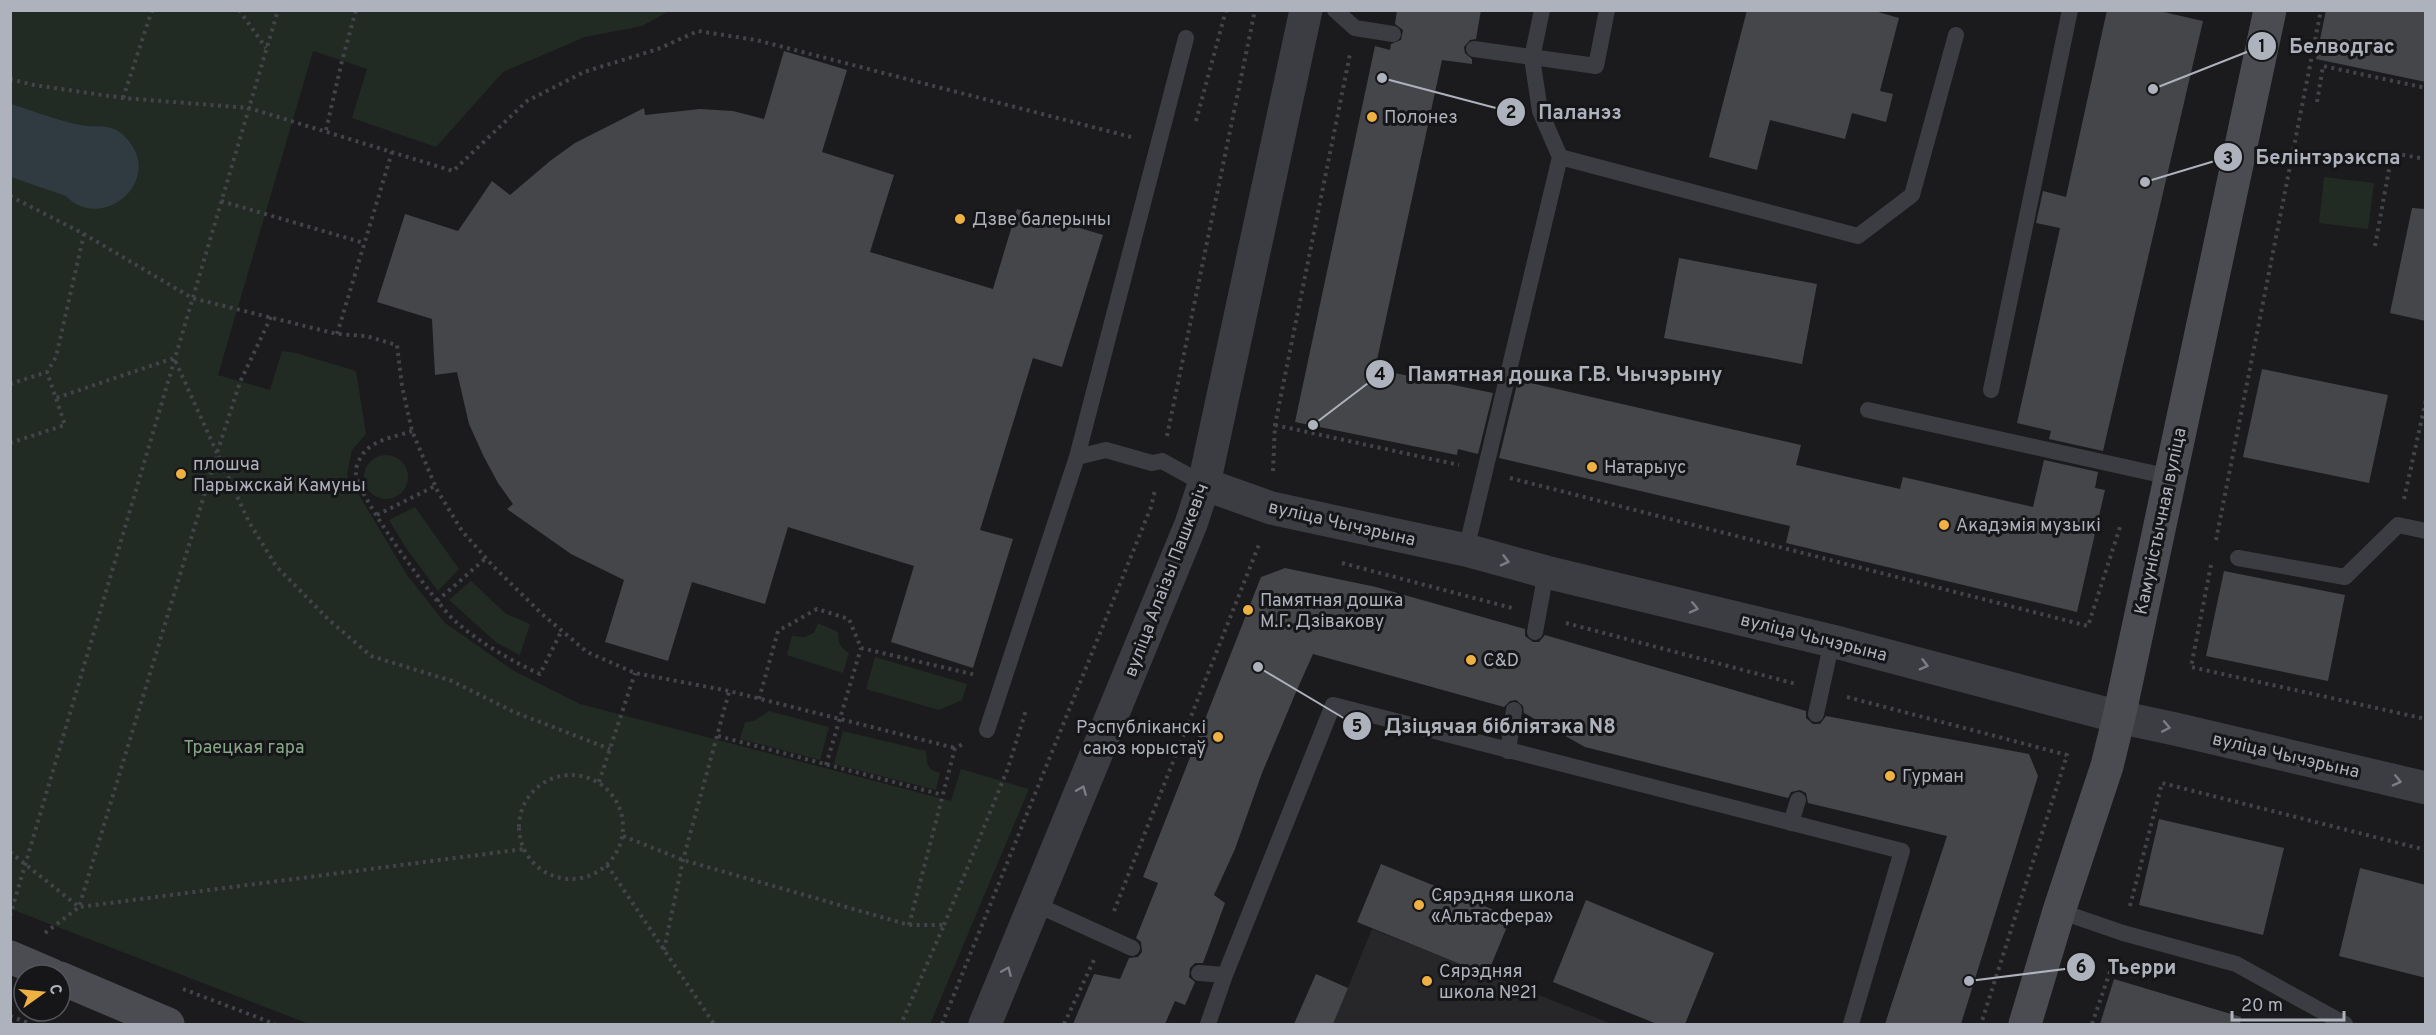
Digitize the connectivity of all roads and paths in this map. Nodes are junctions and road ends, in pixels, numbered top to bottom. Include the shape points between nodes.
1 (152, 10) edge
2 (239, 10) edge
3 (278, 10) edge
4 (356, 10) edge
5 (1255, 10) edge
6 (1306, 10) edge
7 (1335, 10) edge
8 (1542, 10) edge
9 (1607, 10) edge
10 (2070, 10) edge
11 (2270, 10) edge
12 (2320, 10) edge
13 (1355, 28) junction
14 (1393, 34) dead end
15 (1956, 35) dead end
16 (1186, 38) dead end
17 (266, 48) junction
18 (1474, 49) dead end
19 (1532, 58) junction
20 (10, 79) edge
21 (2426, 88) edge
22 (123, 98) junction
23 (2317, 102) dead end
24 (249, 108) junction
25 (326, 130) junction
26 (1159, 145) junction
27 (392, 152) junction
28 (1560, 157) junction
29 (2426, 159) edge
30 (10, 196) edge
31 (221, 201) junction
32 (84, 234) junction
33 (364, 243) junction
34 (2375, 246) dead end
35 (192, 298) junction
36 (271, 317) junction
37 (337, 334) junction
38 (174, 358) junction
39 (47, 372) junction
40 (10, 384) edge
41 (1992, 390) dead end
42 (56, 398) junction
43 (2426, 400) edge
44 (1868, 410) dead end
45 (1275, 425) junction
46 (412, 431) junction
47 (10, 443) edge
48 (217, 453) junction
49 (1077, 457) junction
50 (1162, 461) junction
51 (1485, 471) junction
52 (2170, 477) junction
53 (1204, 484) junction
54 (435, 486) junction
55 (1151, 507) junction
56 (1271, 508) junction
57 (377, 515) junction
58 (1191, 524) junction
59 (2398, 525) junction
60 (2426, 531) edge
61 (1249, 538) dead end
62 (1260, 541) junction
63 (1272, 544) dead end
64 (2216, 544) dead end
65 (1466, 550) junction
66 (2213, 556) dead end
67 (486, 558) junction
68 (2238, 558) dead end
69 (1341, 563) dead end
70 (1546, 572) junction
71 (437, 600) junction
72 (1536, 624) junction
73 (2088, 626) dead end
74 (562, 630) junction
75 (1832, 641) junction
76 (861, 648) junction
77 (635, 673) junction
78 (1003, 681) junction
79 (729, 691) junction
80 (1821, 691) junction
81 (759, 699) junction
82 (1514, 710) dead end
83 (1816, 714) dead end
84 (2119, 717) junction
85 (839, 718) junction
86 (2426, 718) edge
87 (987, 730) joint
88 (718, 736) junction
89 (955, 748) junction
90 (609, 749) junction
91 (1508, 751) junction
92 (826, 765) junction
93 (599, 782) junction
94 (2162, 783) dead end
95 (2426, 788) edge
96 (944, 795) junction
97 (1798, 800) dead end
98 (1791, 823) junction
99 (623, 836) junction
100 (524, 849) junction
101 (2426, 850) edge
102 (10, 852) edge
103 (683, 860) junction
104 (25, 864) junction
105 (607, 865) junction
106 (1035, 904) junction
107 (79, 907) junction
108 (2059, 911) junction
109 (10, 916) edge
110 (909, 926) junction
111 (44, 934) dead end
112 (1105, 936) junction
113 (1132, 948) dead end
114 (664, 950) junction
115 (10, 957) edge
116 (24, 963) edge
117 (1199, 973) dead end
118 (1225, 975) junction
119 (72, 983) edge
120 (168, 1024) edge
121 (714, 1024) edge
122 (901, 1024) edge
123 (942, 1024) edge
124 (985, 1024) edge
125 (1064, 1024) edge
126 (1208, 1024) edge
127 (1851, 1024) edge
128 (1981, 1024) edge
129 (2025, 1024) edge
130 (2345, 1024) edge

1 - 22 path
2 - 17 path
3 - 17 path
4 - 25 path
5 - 50 path
6 - 53 street, вуліца Алаізы Пашкевіч
7 - 13 lane
8 - 19 lane
9 - 19 lane via 1596,66
10 - 41 lane
11 - 52 street, Камуністычная вуліца
12 - 64 path
13 - 14 lane
13 - 45 path
15 - 28 lane via 1912,195 1858,236
16 - 26 lane
17 - 24 path
18 - 19 lane
19 - 28 lane via 1540,111
20 - 22 path
21 - 23 path via 2323,66
22 - 24 path
24 - 25 path
24 - 31 path
25 - 27 path
26 - 27 path via 756,40 698,31 658,49 584,72 527,100 453,171
26 - 49 lane
27 - 33 path
28 - 51 lane
29 - 34 path via 2392,153
30 - 32 path
31 - 33 path
31 - 35 path
32 - 35 path
32 - 39 path via 56,357
33 - 37 path
35 - 36 path
35 - 38 path
36 - 37 path
36 - 48 path via 240,382
37 - 46 path via 366,336 397,345
38 - 42 path
38 - 48 path
38 - 104 path
39 - 40 path
39 - 42 path
42 - 47 path via 65,425
43 - 59 path
44 - 52 lane
45 - 51 path
45 - 56 path
46 - 54 path
46 - 57 path via 369,446 360,458 356,475
48 - 90 path via 249,522 276,566 371,656 452,681 514,712
48 - 107 path
49 - 50 lane via 1106,450 1152,463
49 - 78 lane
50 - 53 lane
50 - 55 path
51 - 65 lane
51 - 73 path
52 - 84 street, Камуністычная вуліца
53 - 56 street, вуліца Чычэрына
53 - 58 street, вуліца Алаізы Пашкевіч
54 - 57 path
54 - 67 path via 462,531
55 - 58 path
55 - 123 path
56 - 65 street, вуліца Чычэрына
57 - 71 path via 413,572
106 -> 58 street, вуліца Алаізы Пашкевіч
59 - 60 lane
59 - 68 lane via 2345,577
61 - 62 path
62 - 63 path
62 - 112 path
65 -> 70 street, вуліца Чычэрына
66 - 86 path via 2191,667
67 - 71 path
67 - 74 path
69 - 72 path
70 - 72 lane
70 -> 75 street, вуліца Чычэрына
71 - 74 path via 455,621 514,662 540,674
72 - 80 path
74 - 77 path via 587,652
75 - 80 lane
75 -> 84 street, вуліца Чычэрына
76 - 78 path
76 - 81 path via 849,619 817,609 778,631
76 - 85 path
77 - 79 path
77 - 90 path
78 - 87 lane
79 - 81 path
79 - 88 path
80 - 83 lane
80 - 128 path via 2067,755
81 - 85 path
82 - 91 lane
84 -> 95 street, вуліца Чычэрына
84 - 108 street, Камуністычная вуліца via 2107,766
85 - 89 path
85 - 92 path
87 - 89 path
88 - 92 path
88 - 103 path
89 - 96 path
90 - 93 path
91 - 98 lane
91 - 118 lane via 1333,705
92 - 96 path
93 - 99 path via 619,806
93 - 100 path via 567,775 536,787 520,816 519,833
94 - 101 path
96 - 110 path
97 - 98 lane
98 - 127 lane via 1902,851
99 - 103 path
99 - 105 path
100 - 105 path via 533,863 561,878 578,879
100 - 107 path
102 - 104 path
103 - 110 path
103 - 114 path
104 - 107 path
104 - 109 path
105 - 114 path
106 - 112 lane
124 -> 106 street, вуліца Алаізы Пашкевіч
107 - 111 path
108 - 129 street, Камуністычная вуліца
108 - 130 lane via 2236,964
110 - 122 path via 944,925
112 - 113 lane
112 - 125 path
114 - 121 path
115 - 116 street
117 - 118 lane
118 - 126 lane
119 - 120 street

